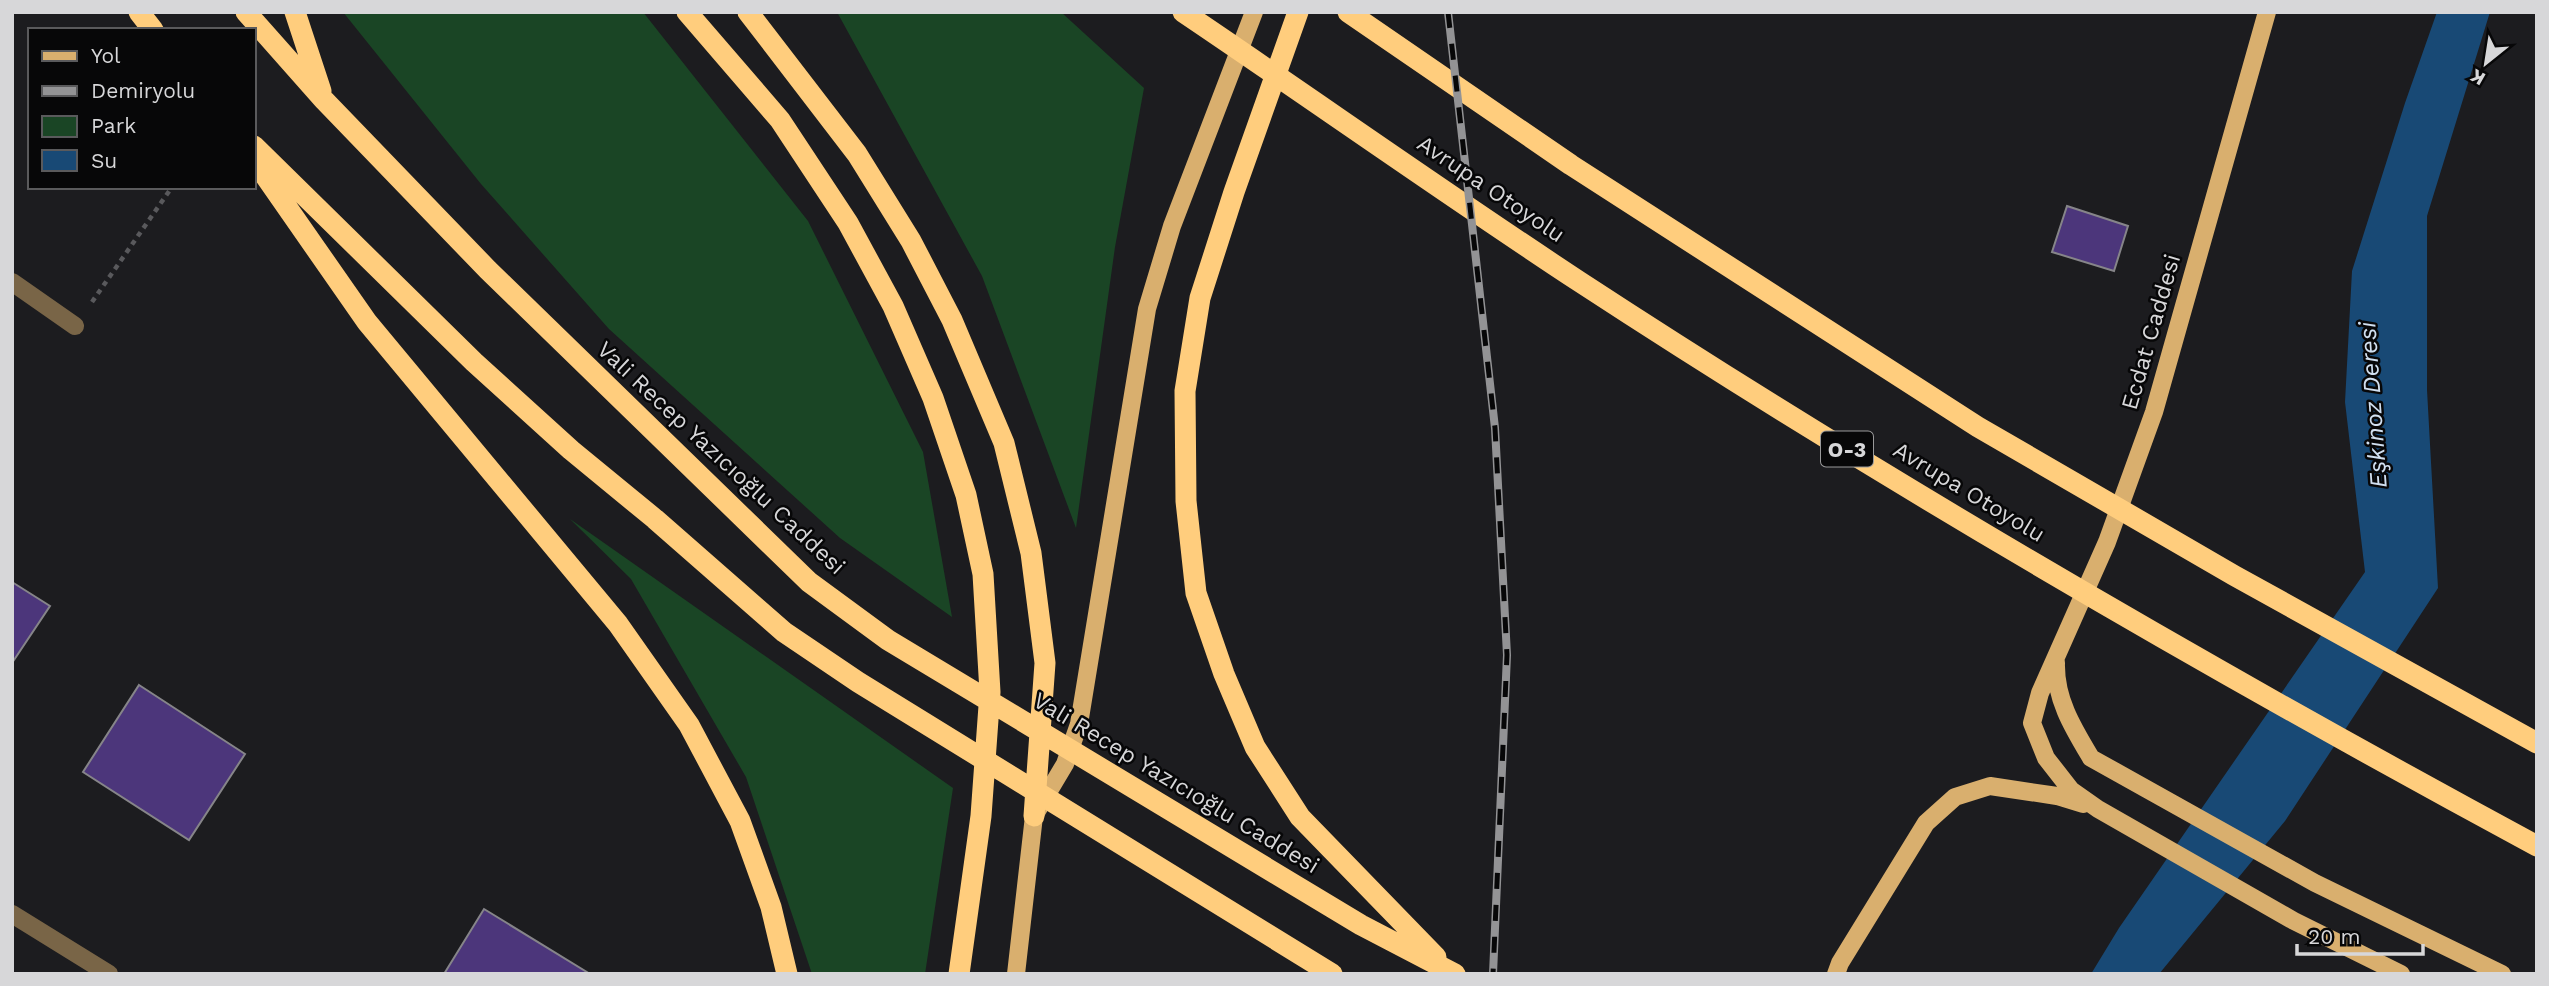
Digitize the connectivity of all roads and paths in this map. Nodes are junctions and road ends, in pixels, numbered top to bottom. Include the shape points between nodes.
1 (139, 12) edge
2 (246, 12) edge
3 (295, 12) edge
4 (687, 12) edge
5 (748, 12) edge
6 (1183, 12) edge
7 (1254, 12) edge
8 (1298, 12) edge
9 (1348, 12) edge
10 (2267, 12) edge
11 (151, 28) edge
12 (324, 100) junction
13 (256, 148) edge
14 (256, 163) edge
15 (171, 189) edge
16 (12, 282) edge
17 (75, 326) joint
18 (2057, 656) junction
19 (2537, 743) edge
20 (2098, 809) junction
21 (1034, 816) junction
22 (2537, 846) edge
23 (12, 914) edge
24 (1452, 972) edge
25 (109, 974) edge
26 (787, 974) edge
27 (959, 974) edge
28 (1016, 974) edge
29 (1332, 974) edge
30 (1836, 974) edge
31 (2401, 974) edge
32 (2502, 974) edge

1 - 11 highway
2 - 12 highway, Vali Recep Yazıcıoğlu Caddesi
3 - 12 highway
4 - 27 highway via 780,120 848,223 908,340 966,495 983,574 990,692 981,816
5 - 21 highway via 857,154 911,241 952,320 1004,443 1031,553 1045,663
6 - 22 highway, Avrupa Otoyolu / O-3 via 1578,281 1795,418 2197,658
7 - 21 main road via 1172,226 1147,309 1079,723 1065,764
8 - 24 highway via 1200,298 1185,391 1186,501 1196,593 1255,747 1300,817
9 - 19 highway via 1571,164 1978,427
10 - 18 main road, Ecdat Caddesi via 2154,412 2107,541
12 - 24 highway, Vali Recep Yazıcıoğlu Caddesi via 570,352 809,582 888,640 1361,925
13 - 29 highway via 474,362 784,632
14 - 26 highway via 367,321 618,624 689,725 740,821 771,907
15 - 17 path
16 - 17 street
18 - 20 main road, Ecdat Caddesi via 2032,723 2046,758 2071,790
18 - 32 main road, Ecdat Caddesi via 2056,683 2072,726 2091,758 2315,883
20 - 30 main road via 2057,796 1990,786 1955,797 1926,823
20 - 31 main road, Ecdat Caddesi via 2294,921
21 - 28 main road
23 - 25 street

